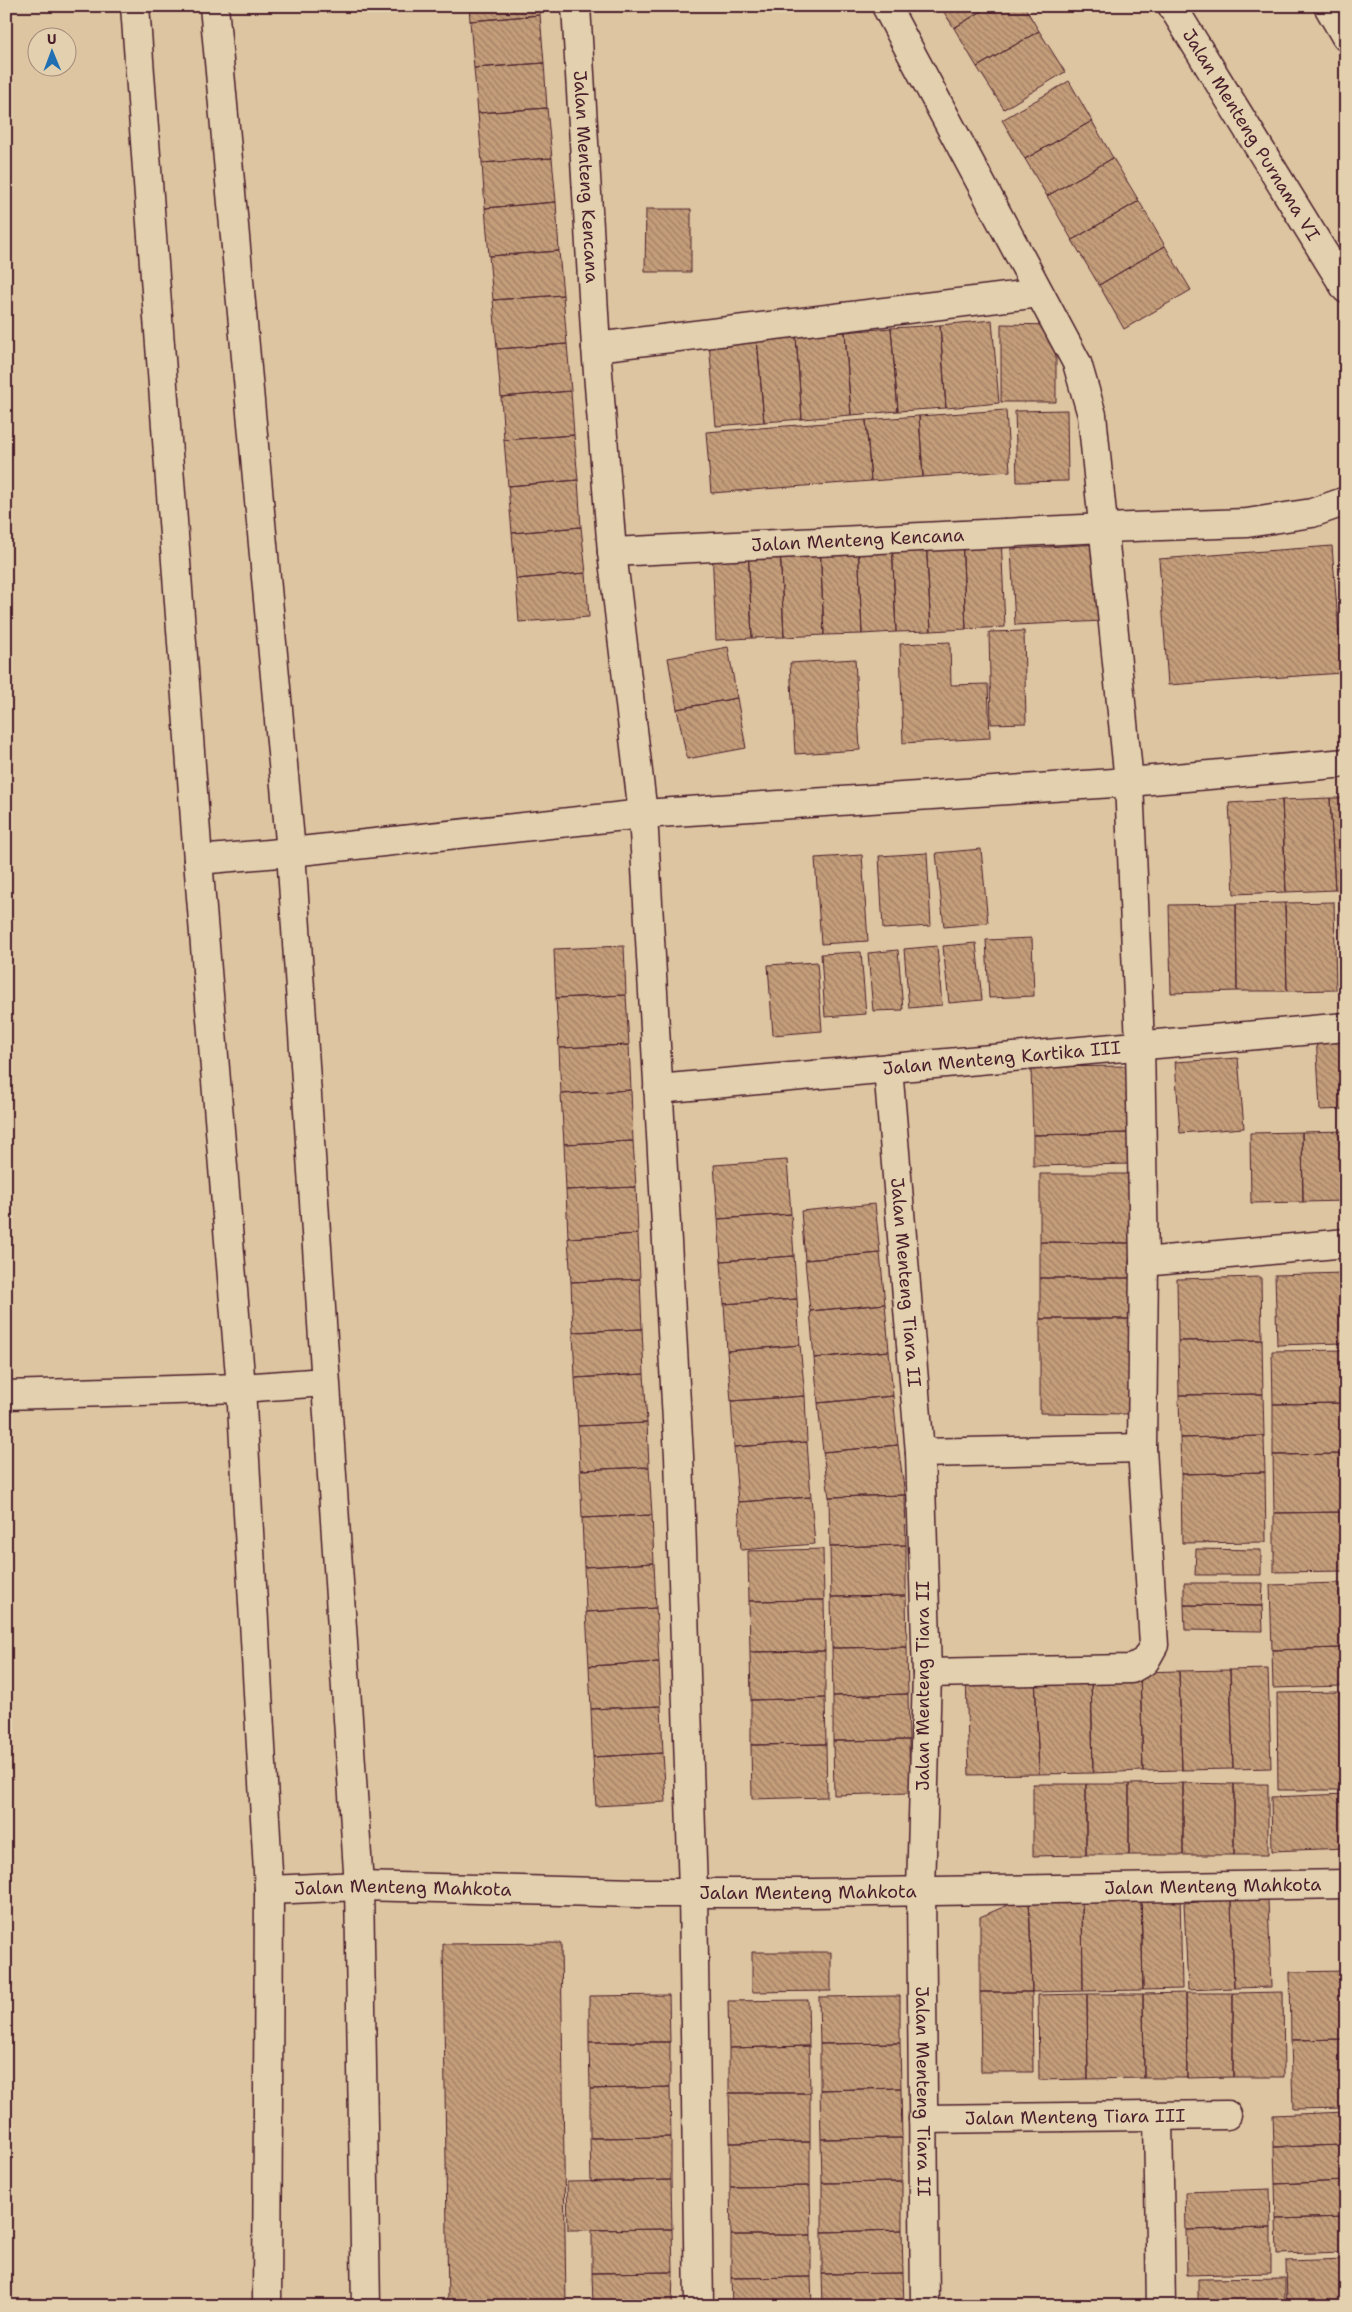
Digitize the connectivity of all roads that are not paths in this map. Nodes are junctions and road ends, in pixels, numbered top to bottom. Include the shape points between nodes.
1 (135, 6) edge
2 (214, 6) edge
3 (576, 6) edge
4 (886, 6) edge
5 (1172, 6) edge
6 (1328, 6) edge
7 (1346, 36) edge
8 (1346, 289) edge
9 (1039, 293) junction
10 (596, 347) junction
11 (1346, 501) edge
12 (1104, 528) junction
13 (612, 552) junction
14 (1346, 763) edge
15 (1129, 782) junction
16 (642, 814) junction
17 (291, 852) junction
18 (198, 860) junction
19 (1346, 1027) edge
20 (1140, 1045) junction
21 (888, 1068) junction
22 (658, 1089) junction
23 (1346, 1243) edge
24 (1144, 1262) junction
25 (325, 1382) junction
26 (241, 1388) junction
27 (6, 1395) edge
28 (1142, 1448) junction
29 (920, 1453) junction
30 (927, 1673) junction
31 (1346, 1884) edge
32 (359, 1886) junction
33 (269, 1890) junction
34 (921, 1891) junction
35 (693, 1892) junction
36 (1227, 2115) dead end
37 (1158, 2116) junction
38 (923, 2119) junction
39 (267, 2306) edge
40 (366, 2306) edge
41 (699, 2306) edge
42 (925, 2306) edge
43 (1161, 2306) edge

1 - 18 street
2 - 17 street
3 - 10 street, Jalan Menteng Kencana
4 - 9 street
5 - 8 street, Jalan Menteng Purnama VI
6 - 7 street
9 - 10 street
9 - 12 street via 1077,363 1092,415
10 - 13 street, Jalan Menteng Kencana
11 - 12 street, Jalan Menteng Kencana via 1312,514 1247,523
12 - 13 street, Jalan Menteng Kencana
12 - 15 street
13 - 16 street, Jalan Menteng Kencana
14 - 15 street
15 - 16 street
15 - 20 street
16 - 17 street
16 - 22 street, Jalan Menteng Kencana
17 - 18 street
17 - 25 street
18 - 26 street
19 - 20 street, Jalan Menteng Kartika III
20 - 21 street, Jalan Menteng Kartika III
20 - 24 street
21 - 22 street, Jalan Menteng Kartika III
21 - 29 street, Jalan Menteng Tiara II
22 - 35 street, Jalan Menteng Kencana via 679,1456
23 - 24 street
24 - 28 street
25 - 26 street
25 - 32 street
26 - 27 street
26 - 33 street
28 - 29 street
28 - 30 street via 1154,1645 1145,1661 1131,1669
29 - 30 street, Jalan Menteng Tiara II
30 - 34 street, Jalan Menteng Tiara II
31 - 34 street, Jalan Menteng Mahkota
32 - 33 street, Jalan Menteng Mahkota
32 - 35 street, Jalan Menteng Mahkota
32 - 40 street
33 - 39 street
34 - 35 street, Jalan Menteng Mahkota
34 - 38 street, Jalan Menteng Tiara II
35 - 41 street, Jalan Menteng Kencana
36 - 37 street, Jalan Menteng Tiara III
37 - 38 street, Jalan Menteng Tiara III
37 - 43 street
38 - 42 street, Jalan Menteng Tiara II

